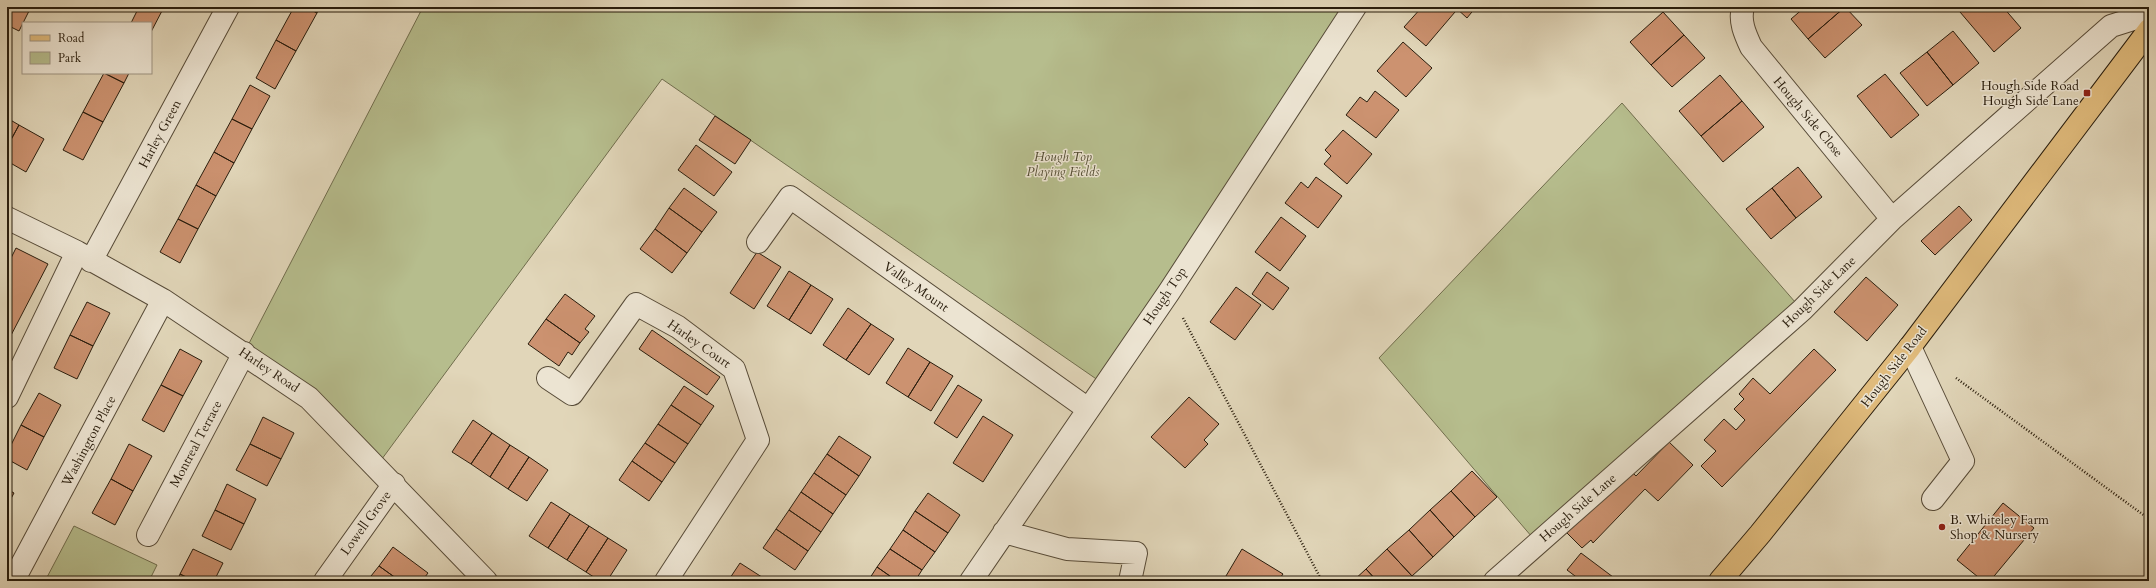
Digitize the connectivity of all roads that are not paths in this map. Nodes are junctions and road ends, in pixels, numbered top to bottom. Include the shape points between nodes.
1 (228, 7) edge
2 (1355, 7) edge
3 (1743, 7) edge
4 (2149, 14) edge
5 (2149, 30) edge
6 (7, 218) edge
7 (1892, 219) junction
8 (758, 242) dead end
9 (84, 256) junction
10 (164, 300) junction
11 (1910, 347) junction
12 (244, 353) junction
13 (548, 378) dead end
14 (7, 397) edge
15 (1088, 409) junction
16 (394, 484) junction
17 (1933, 499) dead end
18 (1004, 532) junction
19 (148, 535) dead end
20 (14, 581) edge
21 (325, 581) edge
22 (486, 581) edge
23 (666, 581) edge
24 (971, 581) edge
25 (1130, 581) edge
26 (1495, 581) edge
27 (1720, 581) edge

1 - 9 street, Harley Green
2 - 15 street, Hough Top
3 - 7 street, Hough Side Close via 1743,30 1751,47
4 - 7 street, Hough Side Lane via 2111,26
5 - 11 main road, Hough Side Road
6 - 9 street, Harley Road
7 - 26 street, Hough Side Lane via 1802,310
8 - 15 street, Valley Mount via 790,197
9 - 10 street, Harley Road
9 - 14 street, Harley Green
10 - 12 street, Harley Road
10 - 20 street, Washington Place
11 - 17 street via 1963,461
11 - 27 main road, Hough Side Road
12 - 16 street, Harley Road via 309,398
12 - 19 street, Montreal Terrace
13 - 23 street, Harley Court via 572,394 636,304 678,327 734,369 758,440
15 - 18 street, Hough Top
16 - 21 street, Lowell Grove
16 - 22 street, Harley Road
18 - 24 street, Hough Top
18 - 25 street via 1067,549 1136,553

